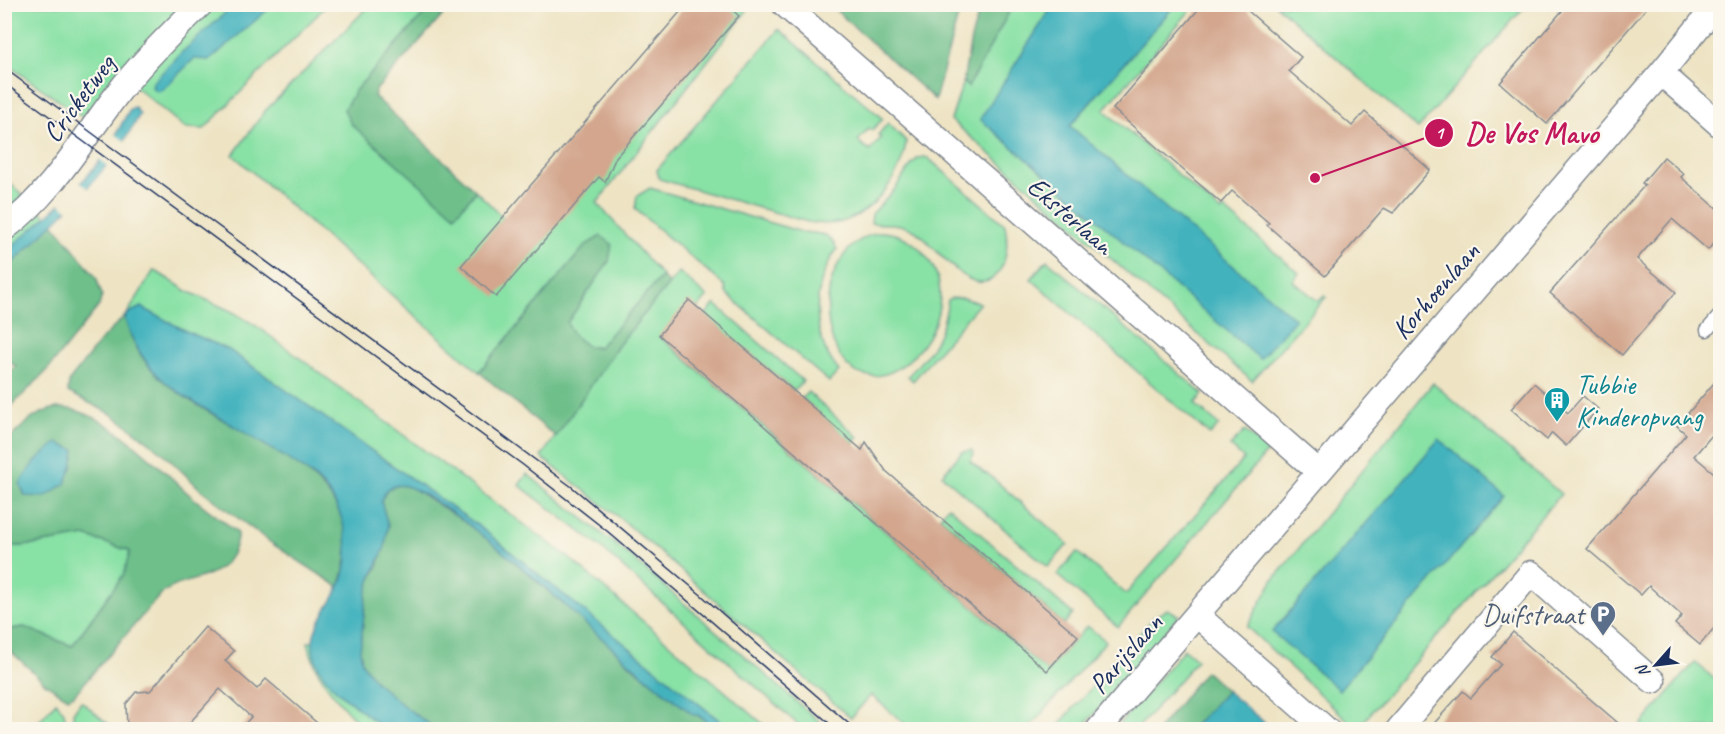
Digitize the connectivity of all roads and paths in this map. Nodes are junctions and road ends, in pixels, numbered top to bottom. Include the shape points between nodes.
1 (201, 4) edge
2 (784, 4) edge
3 (1716, 5) edge
4 (1661, 73) junction
5 (1720, 124) edge
6 (4, 229) edge
7 (1720, 315) edge
8 (1707, 330) dead end
9 (1319, 472) junction
10 (1197, 615) junction
11 (1653, 681) dead end
12 (1098, 729) edge
13 (1327, 729) edge
14 (1398, 729) edge

1 - 6 street, Cricketweg via 124,85 51,185
2 - 9 street, Eksterlaan
3 - 4 street, Korhoenlaan
4 - 5 street
4 - 9 street, Korhoenlaan
7 - 8 lane
9 - 10 street, Korhoenlaan
10 - 12 street, Parijslaan
10 - 13 street
11 - 14 street via 1531,573

